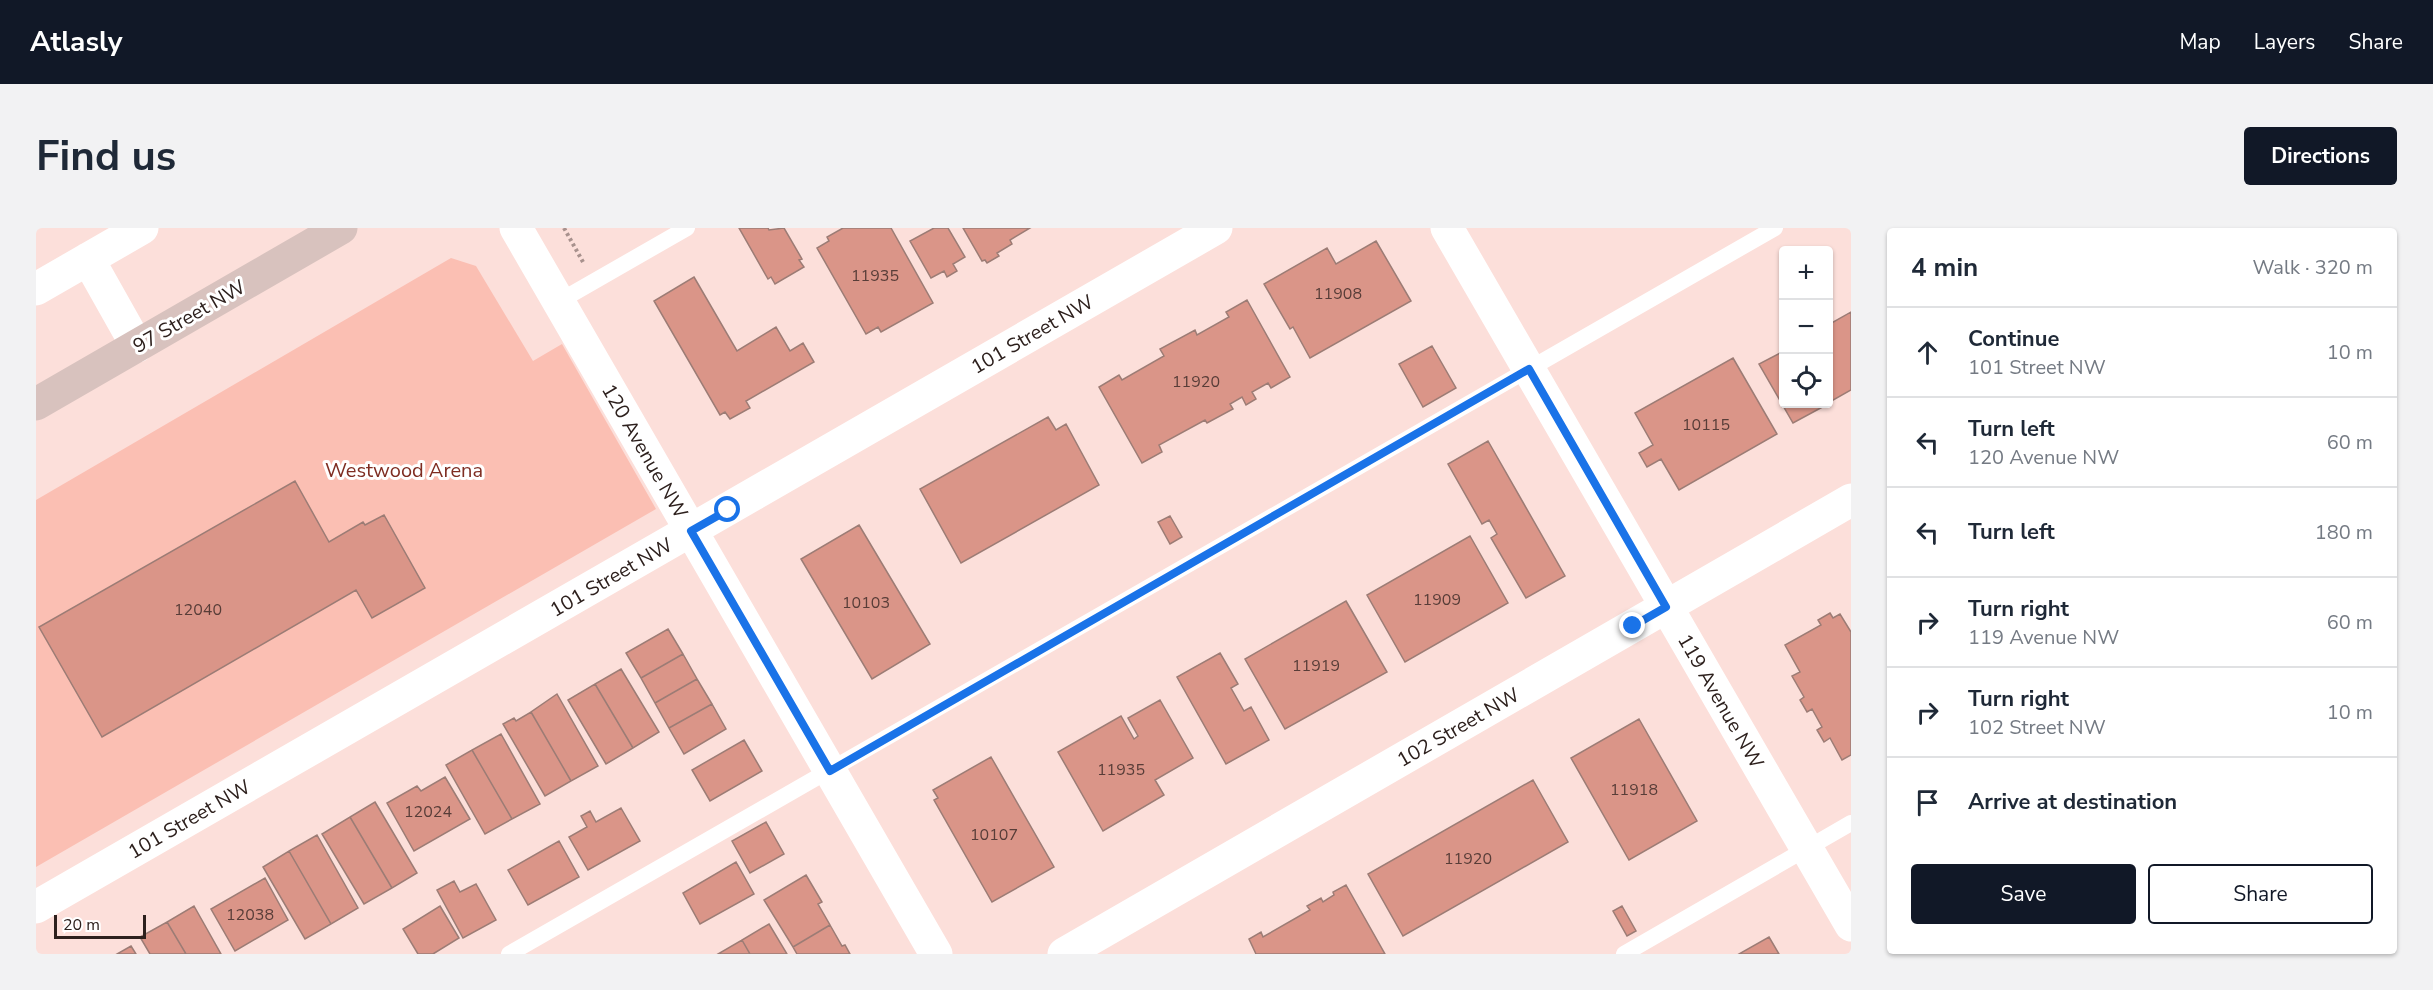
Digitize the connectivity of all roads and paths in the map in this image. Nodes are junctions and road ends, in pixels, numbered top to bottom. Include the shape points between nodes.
1 (142, 228) edge
2 (341, 228) edge
3 (516, 228) edge
4 (564, 228) edge
5 (687, 228) edge
6 (1216, 228) edge
7 (1448, 228) edge
8 (1775, 228) edge
9 (88, 259) junction
10 (594, 281) junction
11 (36, 289) edge
12 (558, 302) junction
13 (137, 346) junction
14 (1529, 369) junction
15 (36, 404) edge
16 (1851, 500) edge
17 (691, 531) junction
18 (1666, 607) junction
19 (830, 771) junction
20 (1851, 823) edge
21 (1807, 848) junction
22 (36, 907) edge
23 (1851, 925) edge
24 (509, 954) edge
25 (936, 954) edge
26 (1064, 954) edge
27 (1624, 954) edge

1 - 9 street
2 - 13 main road, 97 Street NW
3 - 12 street, 120 Avenue NW
4 - 10 path
5 - 10 lane
6 - 17 street, 101 Street NW
7 - 14 street, 119 Avenue NW
8 - 14 lane
9 - 11 street
9 - 13 street
10 - 12 lane
12 - 17 street, 120 Avenue NW
13 - 15 main road, 97 Street NW
14 - 18 street, 119 Avenue NW
14 - 19 lane
16 - 18 street, 102 Street NW
17 - 19 street, 120 Avenue NW
17 - 22 street, 101 Street NW
18 - 21 street, 119 Avenue NW
18 - 26 street, 102 Street NW
19 - 24 lane
19 - 25 street, 120 Avenue NW
20 - 21 lane
21 - 23 street, 119 Avenue NW
21 - 27 lane

